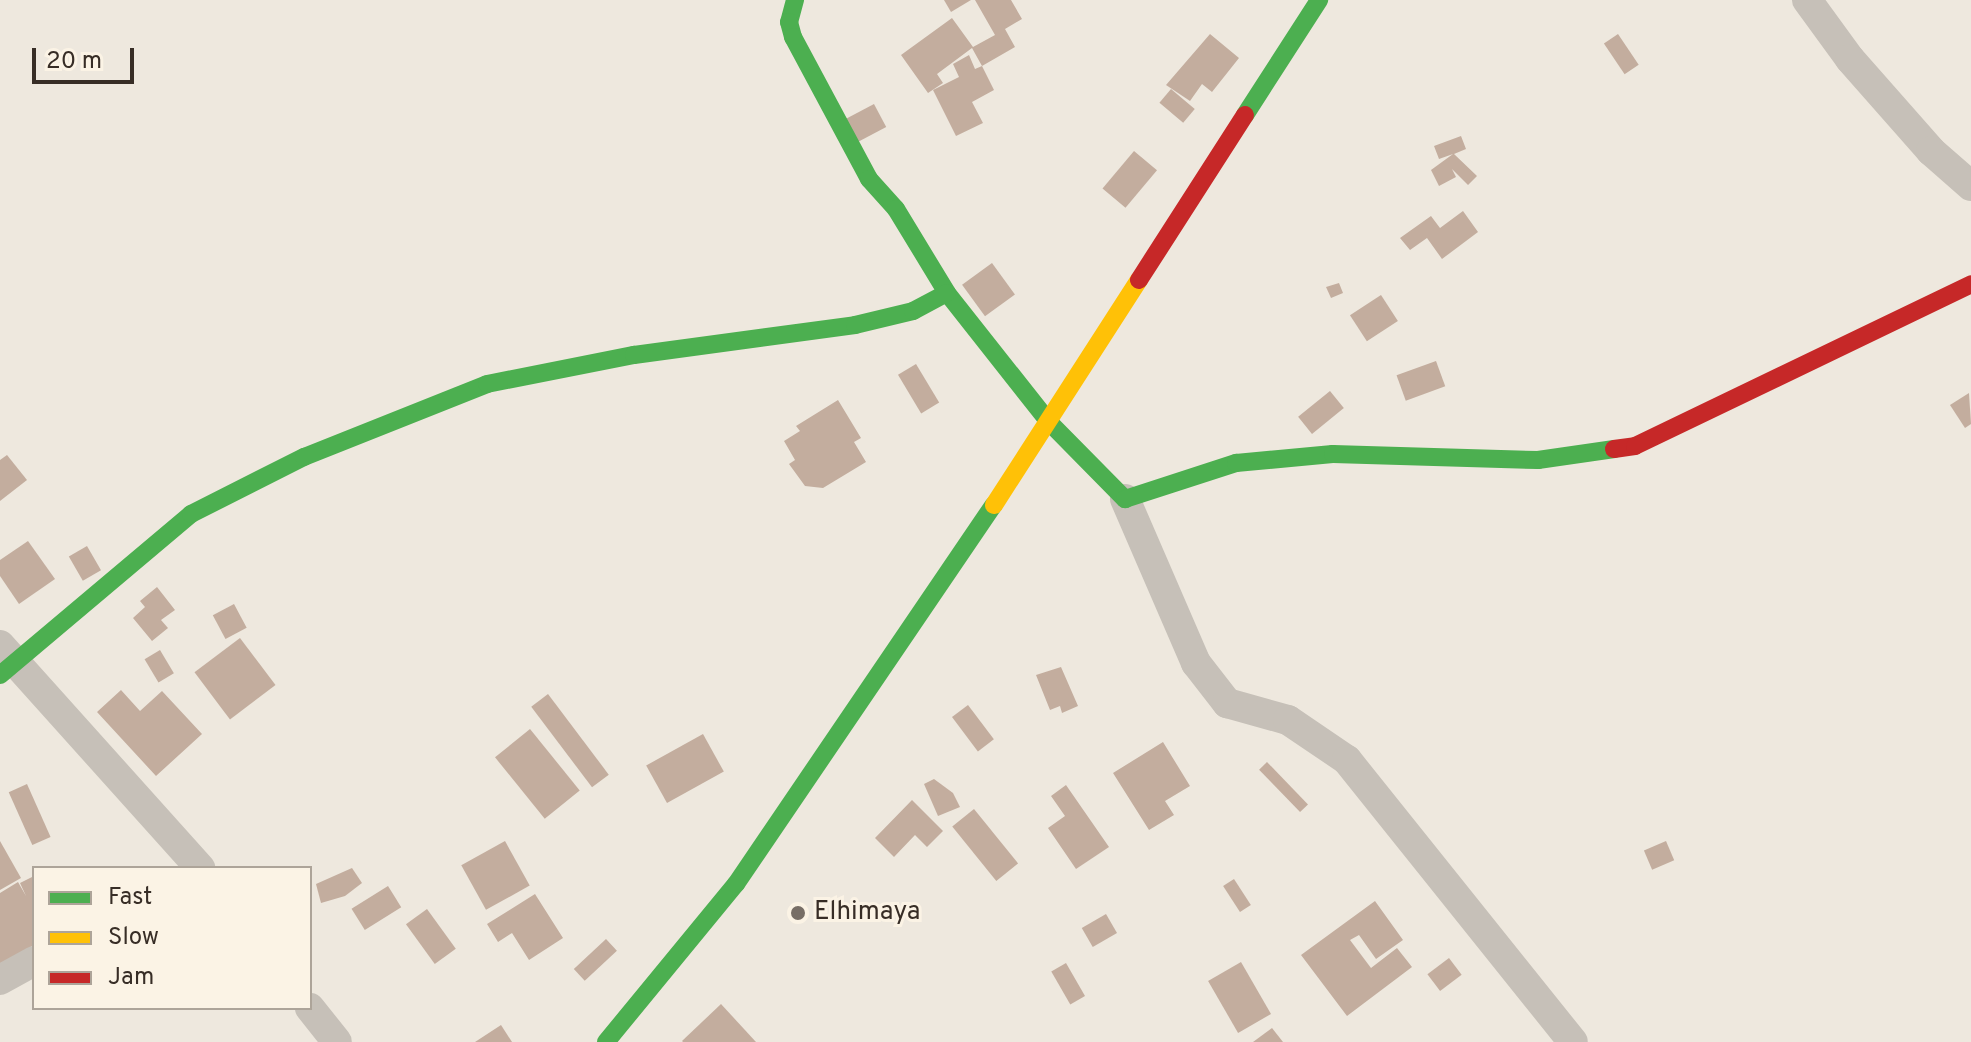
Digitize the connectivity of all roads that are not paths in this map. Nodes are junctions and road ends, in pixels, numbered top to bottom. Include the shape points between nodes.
1 (795, 0) edge
2 (1319, 0) edge
3 (1807, 0) edge
4 (1971, 186) edge
5 (1971, 284) edge
6 (947, 293) junction
7 (1048, 421) junction
8 (1125, 499) junction
9 (5, 662) edge
10 (197, 866) edge
11 (32, 962) edge
12 (0, 980) edge
13 (312, 1010) edge
14 (337, 1042) edge
15 (606, 1042) edge
16 (1573, 1042) edge

1 - 6 street via 789,22 803,60 869,179 896,209
2 - 7 street
3 - 4 street via 1870,82
5 - 8 street via 1635,446 1538,460 1348,453 1236,463
6 - 7 street
6 - 9 street via 913,311 855,325 619,358 487,384 248,481 191,514
7 - 8 street
7 - 15 street via 915,628 736,884
8 - 16 street via 1196,663 1227,703 1288,720 1347,760
9 - 10 street
11 - 12 street
13 - 14 street

